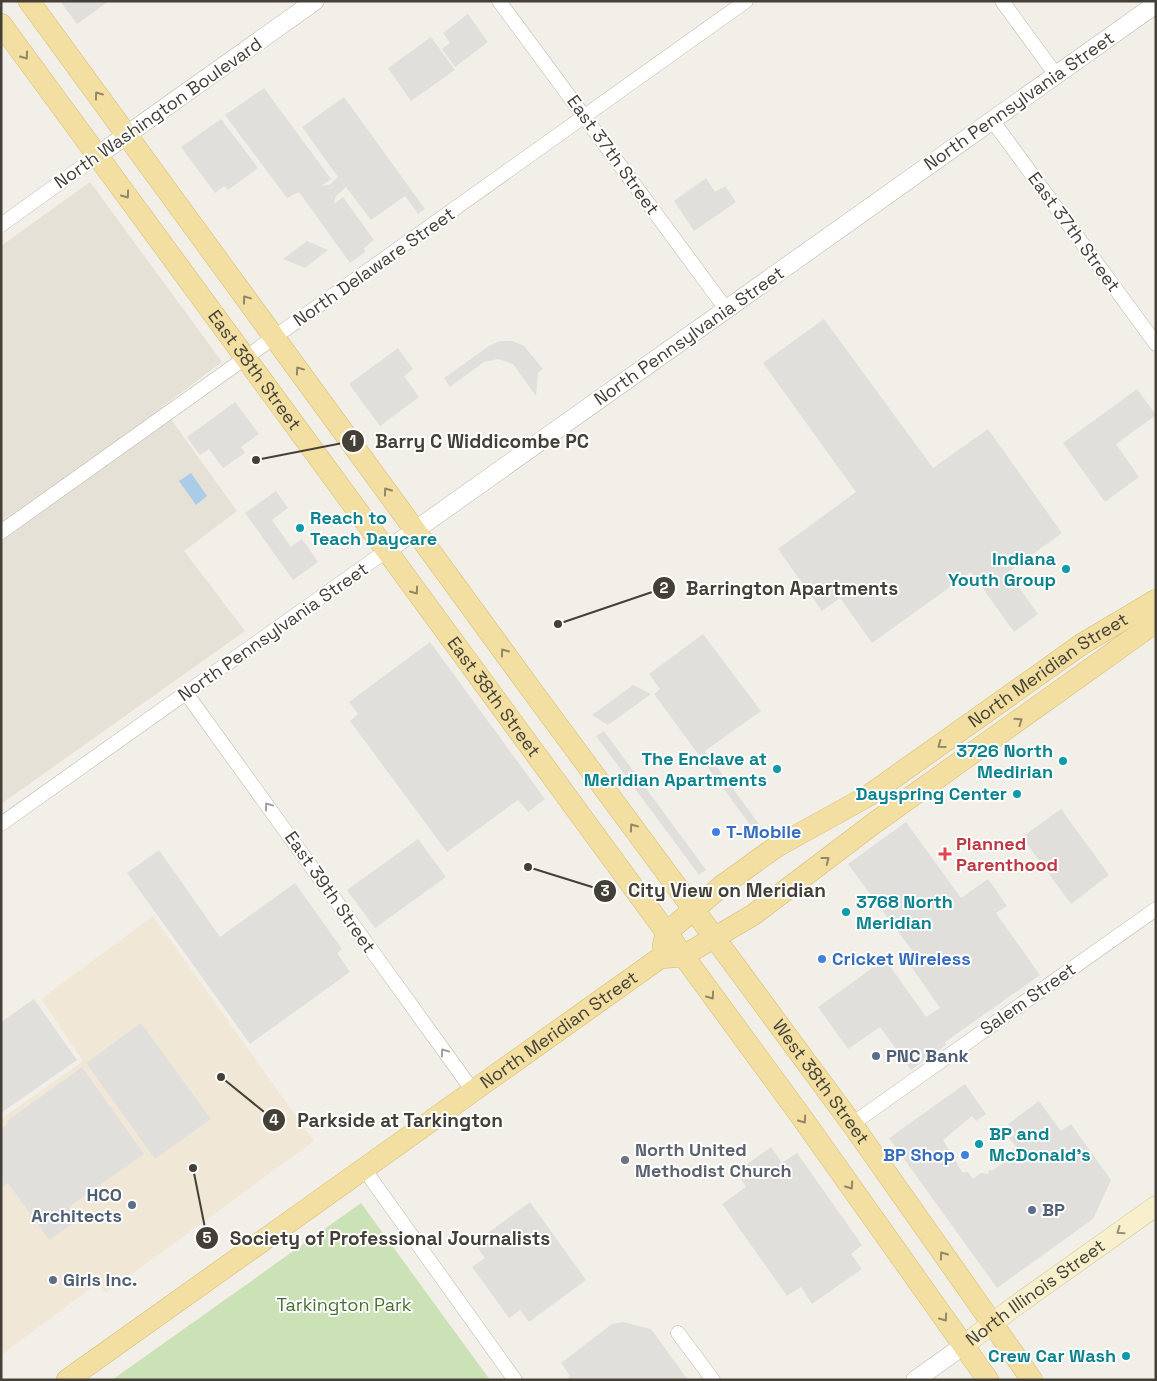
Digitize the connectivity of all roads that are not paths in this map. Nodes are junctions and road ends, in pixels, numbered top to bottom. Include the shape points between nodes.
1 (29, 1) edge
2 (315, 1) edge
3 (499, 1) edge
4 (746, 1) edge
5 (1002, 1) edge
6 (1156, 4) edge
7 (1, 24) edge
8 (1056, 74) junction
9 (585, 117) junction
10 (992, 120) junction
11 (126, 135) junction
12 (97, 156) junction
13 (1, 225) edge
14 (726, 309) junction
15 (275, 338) junction
16 (1156, 344) edge
17 (246, 359) junction
18 (416, 530) junction
19 (1, 532) edge
20 (386, 551) junction
21 (1156, 600) edge
22 (1156, 622) edge
23 (186, 693) junction
24 (1, 824) edge
25 (1156, 908) edge
26 (694, 910) junction
27 (666, 933) junction
28 (714, 938) junction
29 (683, 956) junction
30 (660, 958) junction
31 (473, 1091) junction
32 (852, 1124) junction
33 (364, 1169) junction
34 (1156, 1206) edge
35 (992, 1323) junction
36 (678, 1333) dead end
37 (963, 1346) junction
38 (67, 1380) edge
39 (515, 1380) edge
40 (713, 1380) edge
41 (915, 1380) edge
42 (988, 1380) edge
43 (1032, 1380) edge

11 -> 1 main road, East 38th Street
2 - 11 street, North Washington Boulevard
3 - 9 street, East 37th Street
4 - 9 street, North Delaware Street
5 - 8 street
6 - 8 street, North Pennsylvania Street
7 -> 12 main road, East 38th Street
8 - 10 street, North Pennsylvania Street
9 - 14 street, East 37th Street
9 - 15 street, North Delaware Street
10 - 14 street, North Pennsylvania Street
10 - 16 street, East 37th Street
11 - 12 street, North Washington Boulevard
15 -> 11 main road, East 38th Street
12 - 13 street, North Washington Boulevard
12 -> 17 main road, East 38th Street
14 - 18 street, North Pennsylvania Street
15 - 17 street, North Delaware Street
18 -> 15 main road, East 38th Street
17 - 19 street, North Delaware Street
17 - 20 main road, East 38th Street
18 - 20 street, North Pennsylvania Street
26 -> 18 main road, East 38th Street
20 - 23 street, North Pennsylvania Street
20 -> 27 main road, East 38th Street
21 -> 26 main road, North Meridian Street via 1082,644 868,796 776,847
28 -> 22 main road, North Meridian Street via 779,896 873,824
23 - 24 street, North Pennsylvania Street
31 -> 23 street, East 39th Street
25 - 32 street, Salem Street
26 - 27 main road, North Meridian Street
26 - 28 main road, West 38th Street
27 - 29 main road, West 38th Street
27 - 30 main road
28 - 29 main road, North Meridian Street
28 - 32 main road, West 38th Street
29 - 30 main road, North Meridian Street
29 -> 37 main road, West 38th Street
30 - 31 main road, North Meridian Street
31 - 33 main road, North Meridian Street
35 -> 32 main road, West 38th Street
33 - 38 main road, North Meridian Street
33 - 39 street
34 -> 35 main road, North Illinois Street
35 - 37 main road, North Illinois Street
35 - 43 main road, West 38th Street
36 - 40 street
37 - 41 street, North Illinois Street
37 - 42 main road, West 38th Street

